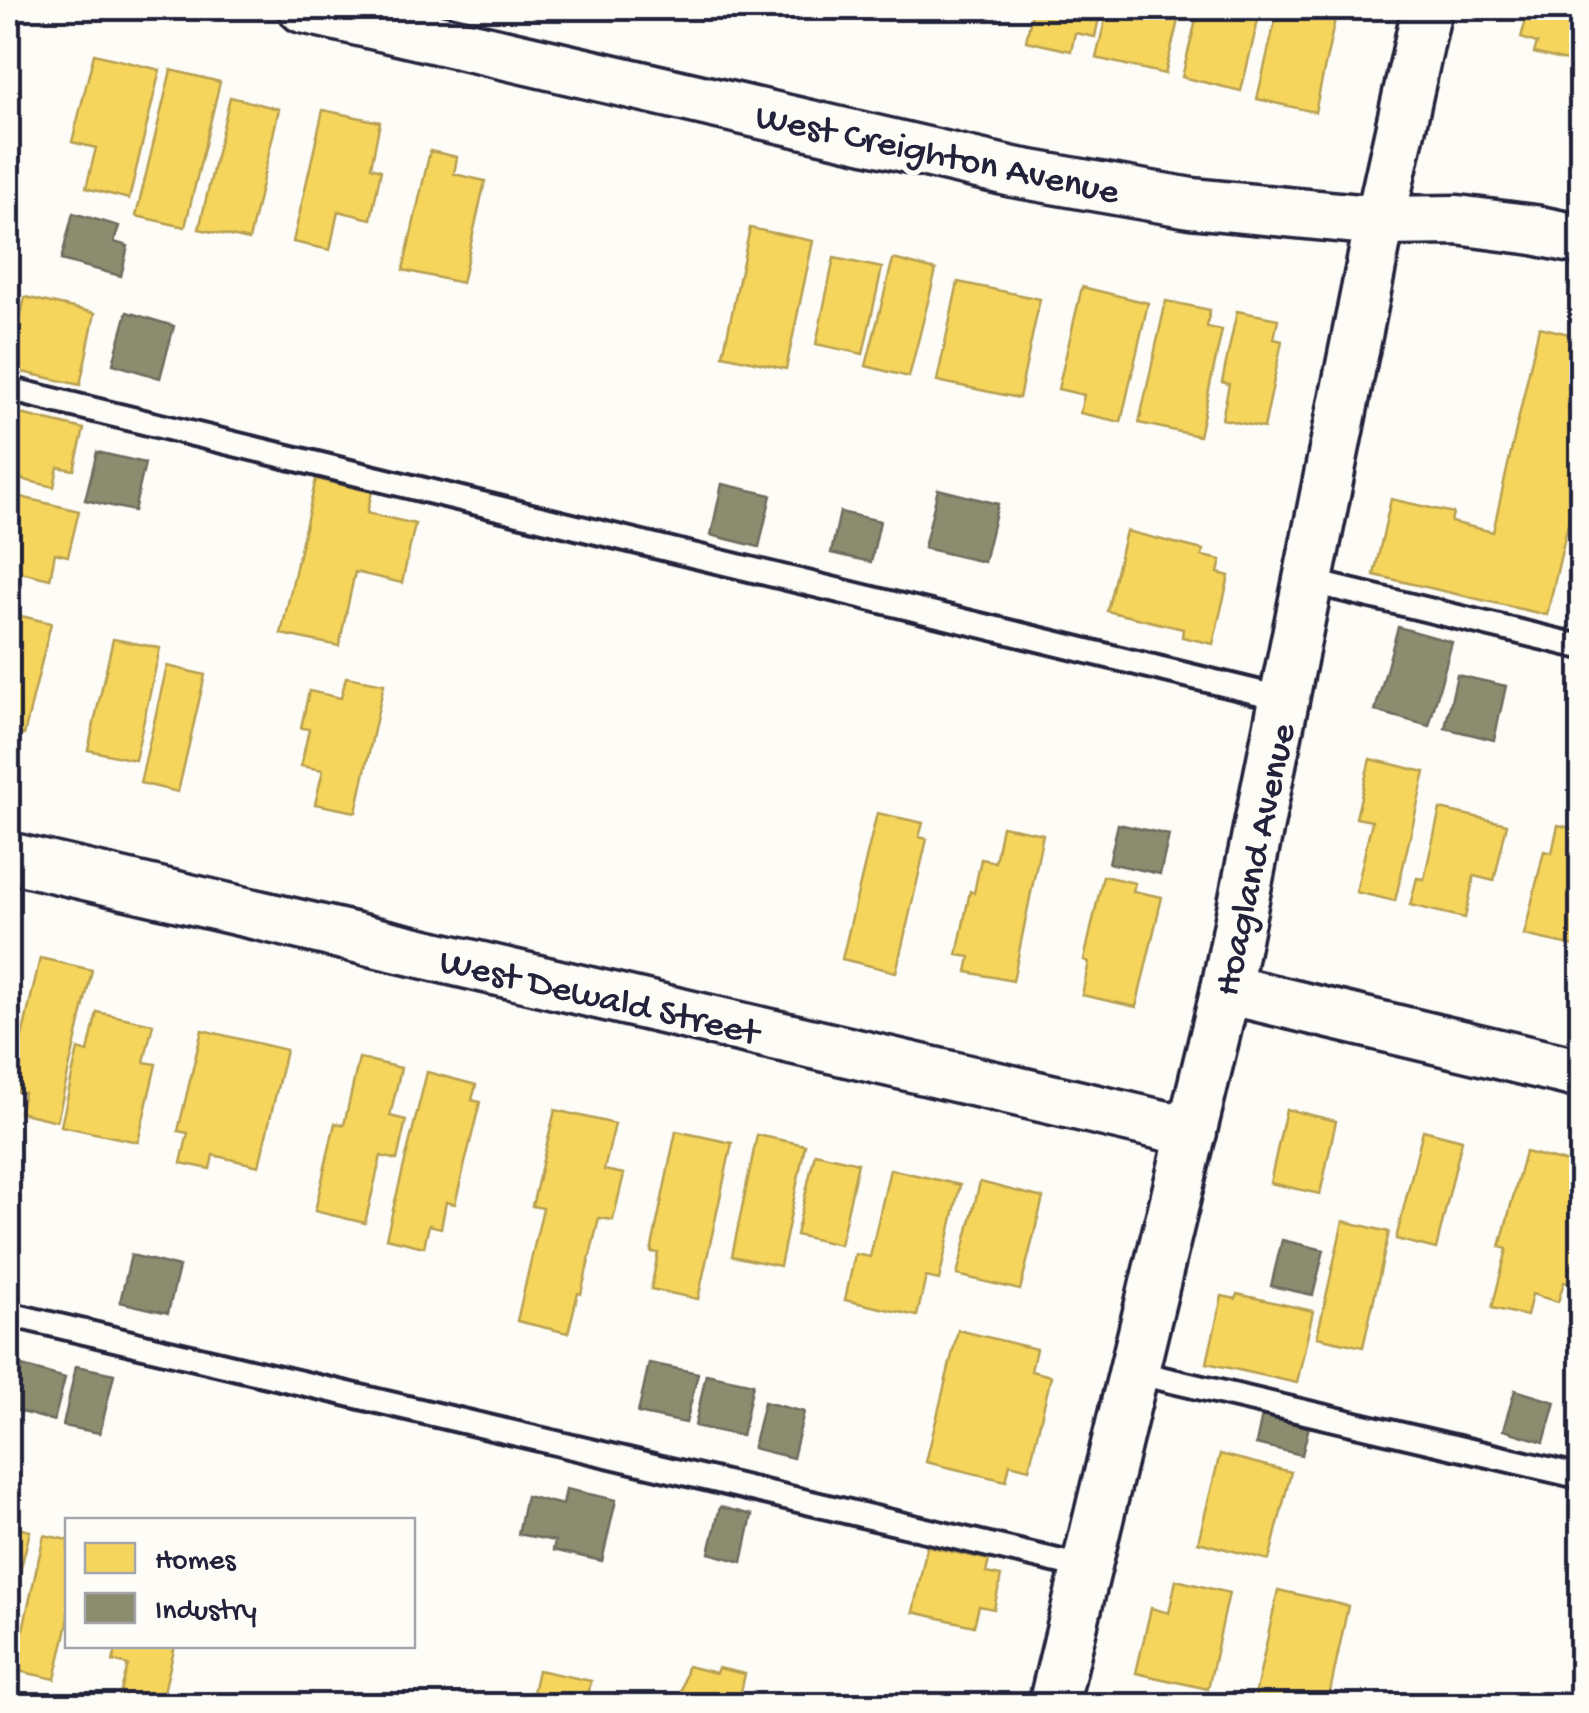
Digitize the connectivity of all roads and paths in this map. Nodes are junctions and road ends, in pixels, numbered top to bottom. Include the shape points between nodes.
1 (303, 8) edge
2 (1427, 8) edge
3 (1380, 221) junction
4 (1582, 240) edge
5 (8, 389) edge
6 (1308, 582) junction
7 (1582, 647) edge
8 (1285, 699) junction
9 (8, 856) edge
10 (1226, 990) junction
11 (1582, 1074) edge
12 (1192, 1132) junction
13 (8, 1314) edge
14 (1134, 1372) junction
15 (1582, 1477) edge
16 (1087, 1568) junction
17 (1054, 1706) edge

1 - 3 street, West Creighton Avenue via 1014,172 1191,202
2 - 3 street, Hoagland Avenue
3 - 4 street, West Creighton Avenue via 1456,220
3 - 6 street, Hoagland Avenue
5 - 8 lane
6 - 7 lane
6 - 8 street, Hoagland Avenue
8 - 10 street, Hoagland Avenue
9 - 12 street, West Dewald Street
10 - 11 street
10 - 12 street, Hoagland Avenue
12 - 14 street, Hoagland Avenue
13 - 16 lane
14 - 15 lane
14 - 16 street, Hoagland Avenue
16 - 17 street, Hoagland Avenue

